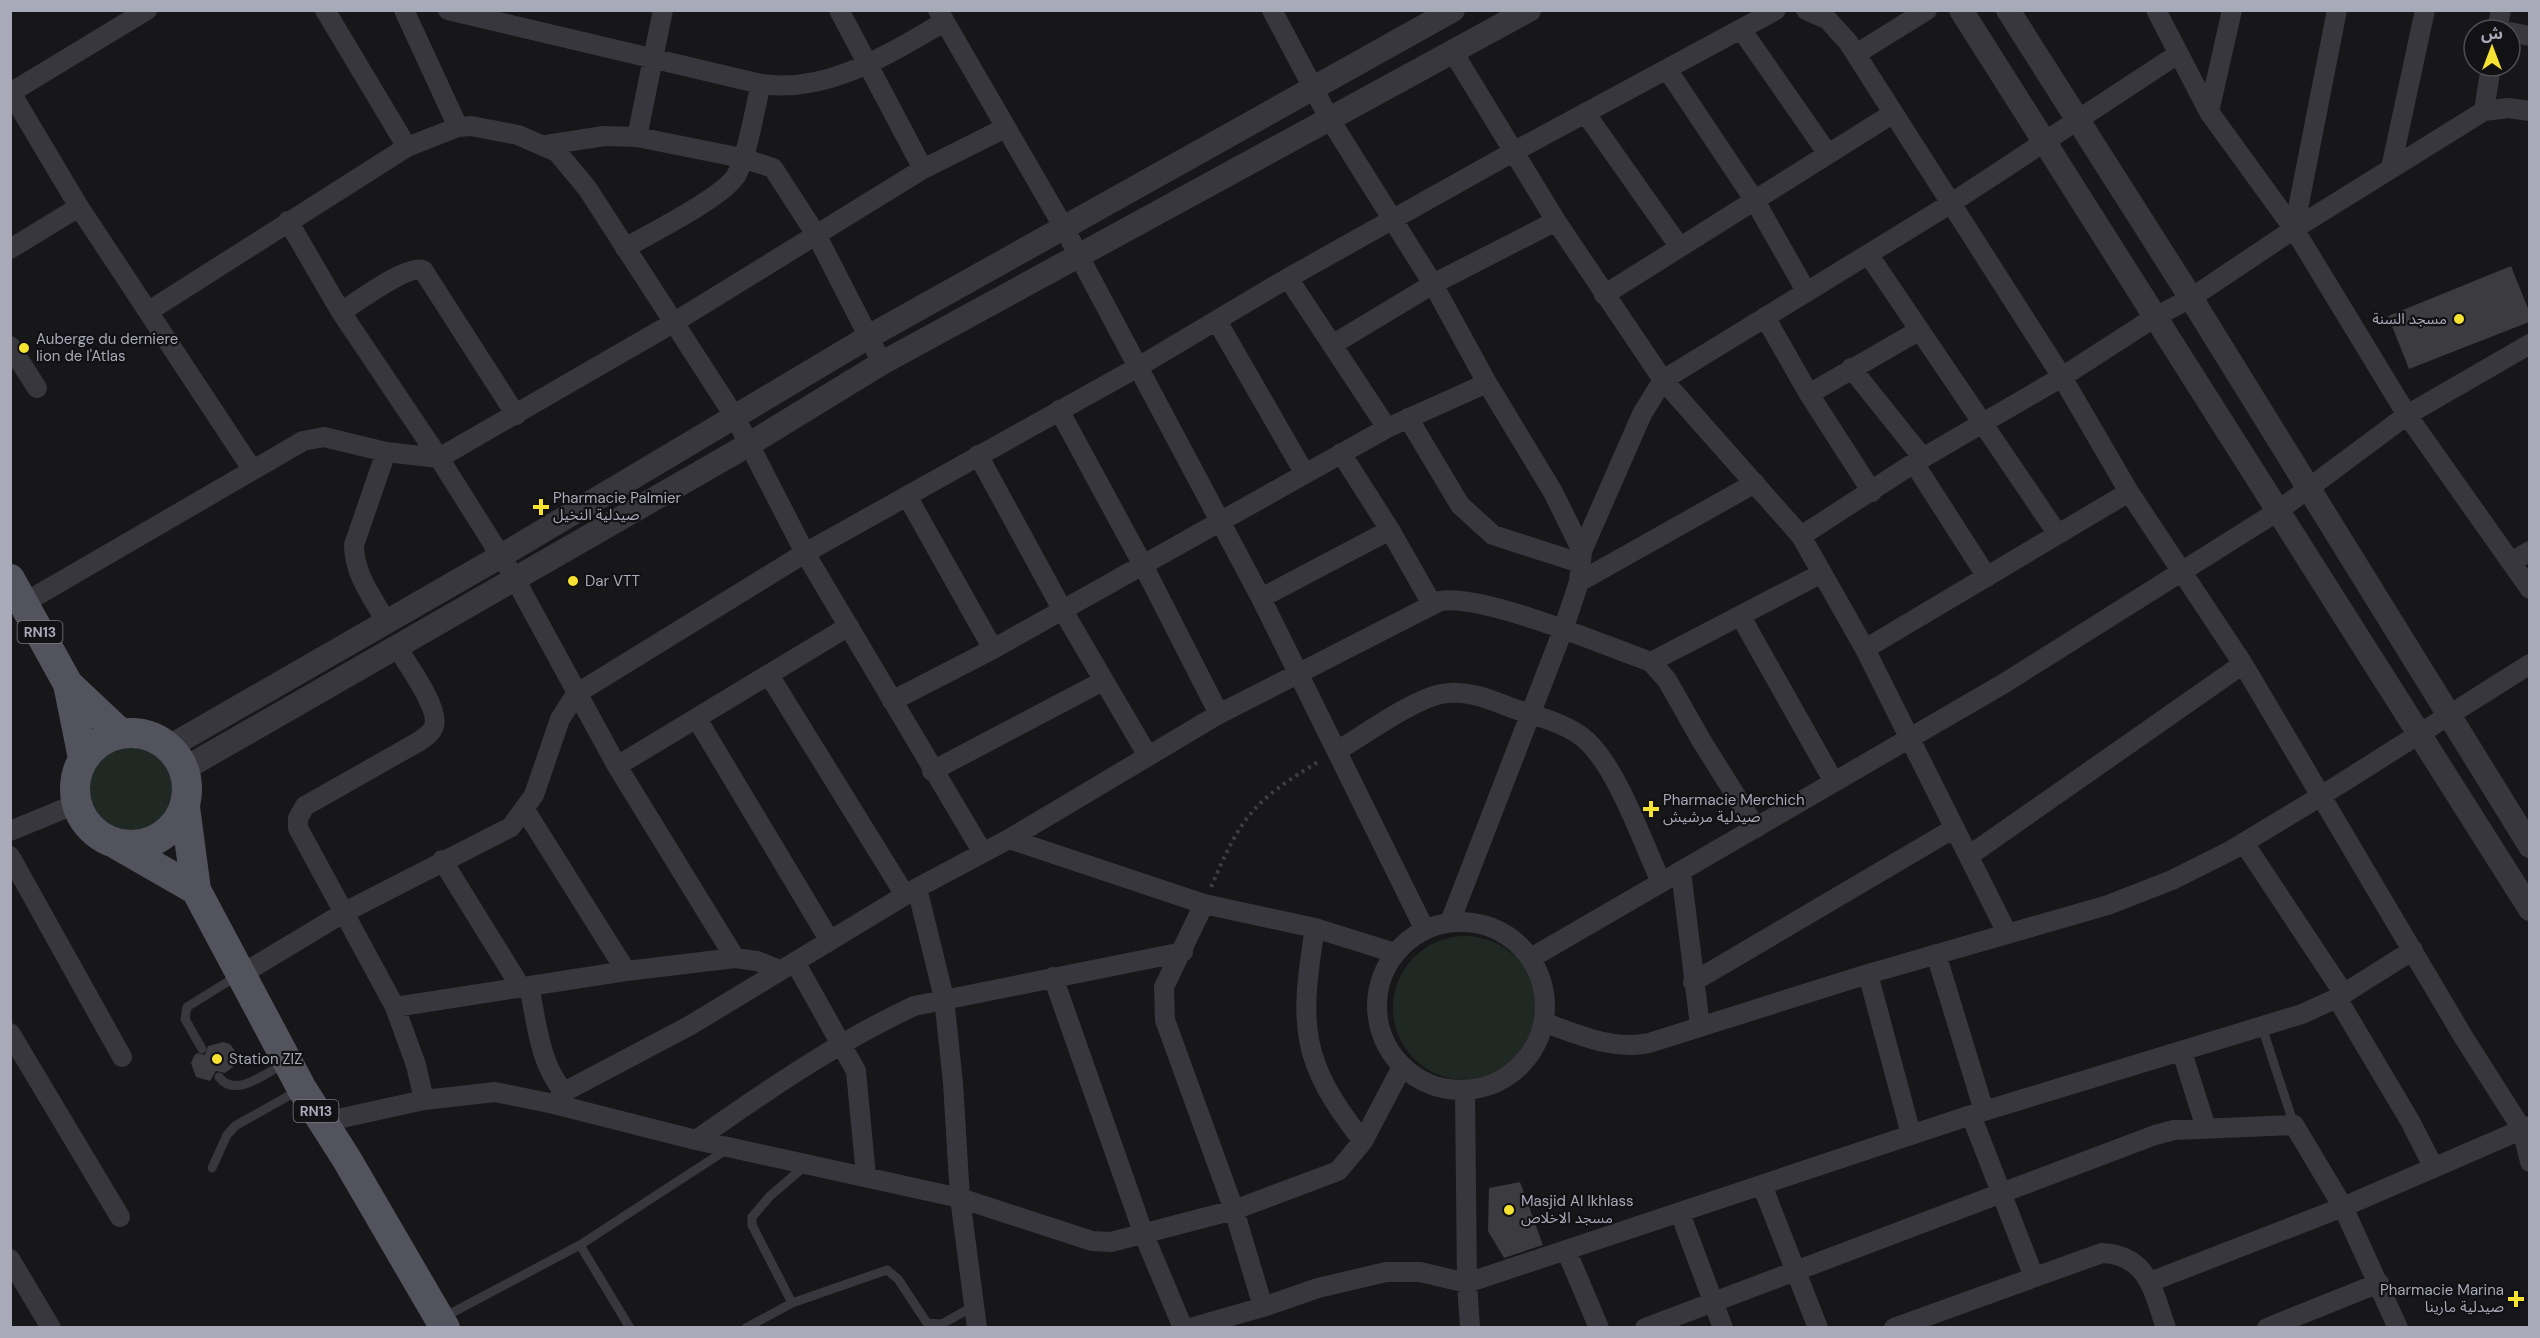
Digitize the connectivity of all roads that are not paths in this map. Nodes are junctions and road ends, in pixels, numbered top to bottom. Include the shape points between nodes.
1 (147, 10) edge
2 (325, 10) edge
3 (405, 10) edge
4 (448, 10) edge
5 (663, 10) edge
6 (839, 10) edge
7 (1272, 10) edge
8 (1453, 10) edge
9 (1529, 10) edge
10 (1776, 10) edge
11 (1806, 10) edge
12 (1927, 10) edge
13 (1961, 10) edge
14 (2008, 10) edge
15 (2156, 10) edge
16 (2232, 10) edge
17 (2337, 10) edge
18 (2425, 10) edge
19 (941, 16) edge
20 (1741, 29) junction
21 (1453, 52) junction
22 (1856, 54) junction
23 (2178, 54) junction
24 (652, 58) junction
25 (867, 65) junction
26 (1666, 69) junction
27 (2489, 78) edge
28 (761, 84) junction
29 (1314, 89) junction
30 (11, 92) edge
31 (2484, 111) junction
32 (2529, 111) edge
33 (2210, 112) junction
34 (1586, 114) junction
35 (1892, 114) junction
36 (1329, 118) junction
37 (2078, 121) junction
38 (458, 127) junction
39 (1005, 128) junction
40 (637, 138) junction
41 (2045, 143) junction
42 (546, 145) junction
43 (407, 147) junction
44 (1513, 152) junction
45 (1828, 154) junction
46 (742, 158) junction
47 (2391, 168) junction
48 (923, 169) junction
49 (1755, 201) junction
50 (1950, 204) junction
51 (79, 207) junction
52 (1556, 220) junction
53 (288, 221) junction
54 (1392, 221) junction
55 (1063, 226) junction
56 (2294, 229) junction
57 (818, 236) junction
58 (1679, 246) junction
59 (10, 249) edge
60 (625, 249) junction
61 (1868, 254) junction
62 (1078, 257) junction
63 (1288, 278) junction
64 (1432, 284) junction
65 (1806, 291) junction
66 (1604, 295) junction
67 (2191, 298) junction
68 (148, 311) junction
69 (341, 312) junction
70 (1765, 317) junction
71 (2155, 317) junction
72 (1217, 321) junction
73 (673, 323) junction
74 (1918, 331) junction
75 (870, 336) junction
76 (2529, 344) edge
77 (1332, 345) junction
78 (10, 346) edge
79 (882, 363) junction
80 (1138, 367) junction
81 (1851, 368) junction
82 (2062, 377) junction
83 (1664, 380) junction
84 (1487, 383) junction
85 (37, 388) dead end
86 (1809, 394) junction
87 (1059, 410) junction
88 (516, 415) junction
89 (2407, 415) junction
90 (735, 417) junction
91 (1408, 418) junction
92 (1981, 424) junction
93 (1387, 428) junction
94 (748, 445) junction
95 (386, 452) junction
96 (1341, 453) junction
97 (978, 454) junction
98 (439, 458) junction
99 (1918, 461) junction
100 (252, 470) junction
101 (1305, 474) junction
102 (1755, 483) junction
103 (2309, 490) junction
104 (1872, 492) junction
105 (2129, 492) junction
106 (907, 496) junction
107 (2278, 511) junction
108 (1219, 521) junction
109 (1390, 530) junction
110 (2057, 533) junction
111 (1801, 536) junction
112 (2529, 550) edge
113 (806, 553) junction
114 (501, 556) junction
115 (2511, 562) junction
116 (1143, 565) junction
117 (1580, 565) junction
118 (2181, 571) junction
119 (1822, 573) junction
120 (514, 577) junction
121 (1988, 578) junction
122 (2529, 589) edge
123 (17, 591) edge
124 (1261, 598) junction
125 (1432, 604) junction
126 (1062, 609) junction
127 (1741, 617) junction
128 (386, 621) junction
129 (849, 626) junction
130 (1563, 630) junction
131 (396, 646) junction
132 (993, 649) junction
133 (1865, 649) junction
134 (1652, 662) junction
135 (2243, 664) junction
136 (2529, 664) edge
137 (1300, 674) junction
138 (769, 675) junction
139 (1103, 681) junction
140 (68, 684) junction
141 (576, 694) junction
142 (892, 701) junction
143 (1219, 714) junction
144 (1530, 714) junction
145 (2450, 714) junction
146 (697, 719) junction
147 (120, 733) junction
148 (2420, 733) junction
149 (1909, 737) junction
150 (1337, 751) junction
151 (1148, 756) junction
152 (83, 758) junction
153 (177, 758) junction
154 (617, 766) junction
155 (932, 771) junction
156 (1834, 782) junction
157 (2321, 796) junction
158 (76, 804) junction
159 (185, 807) junction
160 (525, 810) junction
161 (1756, 828) junction
162 (1953, 829) junction
163 (10, 831) edge
164 (1009, 839) junction
165 (114, 843) junction
166 (2244, 843) junction
167 (2529, 846) edge
168 (983, 853) junction
169 (1970, 855) junction
170 (10, 856) edge
171 (442, 860) junction
172 (1681, 871) junction
173 (1661, 882) junction
174 (196, 890) junction
175 (911, 891) junction
176 (1204, 904) junction
177 (2529, 909) edge
178 (345, 912) junction
179 (1449, 922) junction
180 (1315, 928) junction
181 (1425, 930) junction
182 (2007, 933) junction
183 (830, 941) junction
184 (2413, 950) junction
185 (1183, 952) junction
186 (1395, 953) junction
187 (1936, 954) junction
188 (735, 958) junction
189 (1531, 958) junction
190 (787, 966) junction
191 (626, 971) junction
192 (242, 974) junction
193 (1868, 974) junction
194 (1053, 977) junction
195 (1693, 982) junction
196 (525, 986) junction
197 (2340, 996) junction
198 (944, 998) junction
199 (395, 1008) junction
200 (1545, 1023) junction
201 (1700, 1026) junction
202 (2262, 1027) junction
203 (10, 1033) edge
204 (843, 1044) junction
205 (202, 1049) dead end
206 (2182, 1052) junction
207 (122, 1057) dead end
208 (288, 1062) junction
209 (1402, 1067) junction
210 (219, 1077) dead end
211 (302, 1089) junction
212 (1465, 1091) junction
213 (559, 1098) junction
214 (423, 1100) junction
215 (1977, 1113) junction
216 (324, 1122) junction
217 (2294, 1125) junction
218 (2206, 1128) junction
219 (2526, 1128) edge
220 (1911, 1134) junction
221 (696, 1140) junction
222 (1363, 1141) junction
223 (730, 1147) junction
224 (2529, 1162) edge
225 (807, 1164) junction
226 (212, 1168) dead end
227 (2434, 1168) junction
228 (866, 1176) junction
229 (1761, 1185) junction
230 (2001, 1194) junction
231 (960, 1198) junction
232 (2343, 1207) junction
233 (1234, 1210) junction
234 (1680, 1213) junction
235 (120, 1216) dead end
236 (1144, 1235) junction
237 (580, 1245) junction
238 (1566, 1252) junction
239 (10, 1259) edge
240 (1796, 1270) junction
241 (2034, 1277) junction
242 (2150, 1282) junction
243 (1467, 1283) junction
244 (2379, 1283) junction
245 (792, 1303) junction
246 (1713, 1303) junction
247 (975, 1305) junction
248 (1263, 1307) junction
249 (443, 1324) edge
250 (761, 1324) edge
251 (51, 1328) edge
252 (630, 1328) edge
253 (746, 1328) edge
254 (977, 1328) edge
255 (1183, 1328) edge
256 (1190, 1328) edge
257 (1470, 1328) edge
258 (1599, 1328) edge
259 (1645, 1328) edge
260 (1723, 1328) edge
261 (1818, 1328) edge
262 (1894, 1328) edge
263 (2166, 1328) edge
264 (2267, 1328) edge
265 (2398, 1328) edge

1 - 30 street
2 - 43 street
3 - 38 street
4 - 24 street
5 - 24 street
6 - 25 street
7 - 29 street
8 - 29 street
9 - 21 street
10 - 20 street
11 - 22 street via 1828,20
12 - 22 street
13 - 41 street
14 - 37 street
15 - 23 street
16 - 33 street
17 - 56 street
18 - 47 street
19 - 25 street
19 - 39 street
20 - 26 street
20 - 45 street
21 - 36 street
21 - 44 street
22 - 35 street
23 - 33 street
23 - 37 street
24 - 28 street
24 - 40 street
25 - 28 street via 791,87
25 - 48 street
26 - 34 street
26 - 49 street
27 - 31 street
28 - 46 street
29 - 36 street
29 - 55 street
30 - 51 street
31 - 32 street
31 - 47 street
33 - 56 street
34 - 44 street
34 - 58 street
35 - 45 street
35 - 50 street
36 - 54 street
36 - 62 street
37 - 41 street
37 - 67 street
38 - 42 street via 492,129
38 - 43 street
39 - 48 street
39 - 55 street
40 - 42 street via 594,137
40 - 46 street
41 - 50 street
41 - 71 street
42 - 60 street via 573,167
43 - 53 street
44 - 52 street
44 - 54 street
45 - 49 street
46 - 57 street via 773,168
46 - 60 street via 737,174 725,187
47 - 56 street
48 - 57 street
49 - 58 street
49 - 65 street
50 - 61 street
50 - 82 street
51 - 59 street
51 - 68 street
52 - 64 street
52 - 66 street
53 - 68 street
53 - 69 street
54 - 63 street
54 - 64 street
55 - 62 street
55 - 75 street
56 - 67 street
56 - 89 street
57 - 73 street
57 - 75 street
58 - 66 street
60 - 73 street
61 - 65 street
61 - 74 street
62 - 79 street
62 - 80 street
63 - 72 street
63 - 77 street
64 - 77 street
64 - 84 street
65 - 70 street
66 - 83 street
67 - 71 street
67 - 103 street
68 - 100 street
69 - 88 street via 404,273 423,270
69 - 98 street
70 - 83 street
70 - 86 street
71 - 82 street
71 - 107 street
72 - 80 street
72 - 101 street
73 - 88 street
73 - 90 street
74 - 81 street
74 - 92 street
75 - 79 street
75 - 90 street
76 - 89 street
77 - 93 street
78 - 85 street
79 - 94 street
80 - 87 street
80 - 108 street
81 - 86 street
81 - 99 street
82 - 92 street
82 - 105 street
83 - 102 street
83 - 117 street via 1642,414
84 - 91 street
84 - 117 street via 1553,492
86 - 104 street
87 - 97 street
87 - 116 street
88 - 98 street
89 - 103 street
89 - 115 street
90 - 94 street
90 - 114 street
91 - 93 street
91 - 117 street via 1460,505 1493,535
92 - 99 street
92 - 110 street
93 - 96 street
94 - 113 street
94 - 120 street
95 - 98 street
95 - 100 street via 314,437
95 - 128 street via 354,545 359,576
96 - 101 street
96 - 109 street
97 - 106 street
97 - 126 street
98 - 114 street
99 - 104 street
99 - 121 street
100 - 123 street
101 - 108 street
102 - 111 street
102 - 117 street
103 - 107 street
103 - 145 street
104 - 111 street
105 - 110 street
105 - 118 street
106 - 113 street
106 - 132 street
107 - 118 street
107 - 148 street
108 - 116 street
108 - 124 street
109 - 124 street
109 - 125 street
110 - 121 street
111 - 119 street
112 - 115 street
113 - 129 street
113 - 141 street
114 - 120 street
114 - 128 street
115 - 122 street
116 - 126 street
116 - 143 street
117 - 130 street
118 - 135 street
118 - 149 street via 2003,684
119 - 127 street
119 - 133 street
120 - 131 street
120 - 141 street
121 - 133 street
123 - 140 main road, RN13
124 - 137 street
125 - 130 street via 1450,599 1466,601
125 - 137 street
126 - 132 street
126 - 139 street
127 - 134 street
127 - 156 street
128 - 153 street
129 - 138 street
129 - 142 street
130 - 134 street
130 - 144 street
131 - 153 street
131 - 178 street via 434,710 435,725 418,742 305,806 298,818 302,836
132 - 142 street
133 - 149 street
134 - 161 street via 1667,680
135 - 157 street
135 - 169 street
136 - 145 street
137 - 143 street
137 - 150 street
138 - 146 street
138 - 175 street
139 - 151 street
139 - 155 street
140 - 147 main road, RN13
140 - 152 main road, RN13
141 - 154 street
141 - 160 street via 560,719 544,770
142 - 155 street
143 - 151 street
144 - 150 street via 1478,695 1440,694
144 - 173 street via 1586,740 1598,755 1619,790
144 - 179 street
145 - 148 street
145 - 167 street
146 - 154 street
146 - 183 street
147 - 152 main road via 106,738
147 - 153 main road via 154,737
148 - 157 street
148 - 177 street
149 - 156 street
149 - 162 street
150 - 181 street
151 - 164 street
152 - 158 main road, RN13 via 76,772
153 - 159 main road, RN13 via 188,788
154 - 188 street
155 - 168 street
156 - 161 street
157 - 166 street
157 - 184 street
158 - 163 street
158 - 165 main road via 84,821
159 - 165 main road via 164,835 148,843
159 - 174 main road, RN13
160 - 171 street via 511,827
160 - 191 street
161 - 172 street
162 - 169 street
162 - 195 street
164 - 168 street
164 - 176 street
165 - 174 main road
166 - 182 street via 2139,894
166 - 197 street
168 - 175 street
169 - 182 street
170 - 207 street
171 - 178 street
171 - 196 street
172 - 173 street
172 - 195 street
173 - 189 street
174 - 192 main road, RN13
175 - 183 street
175 - 198 street
176 - 180 street
176 - 185 street
178 - 192 street
178 - 199 street
179 - 181 street
179 - 189 street via 1486,924 1509,935
180 - 186 street
180 - 222 street via 1306,1004 1309,1049 1321,1082
181 - 186 street via 1413,935
182 - 187 street
183 - 190 street
184 - 197 street
184 - 219 street via 2464,1038
185 - 194 street
185 - 233 street via 1164,987 1165,1020
186 - 209 street via 1382,974 1376,999 1378,1024 1386,1047
187 - 193 street
187 - 215 street
188 - 190 street
188 - 191 street
189 - 200 street via 1546,998
190 - 204 street
190 - 213 street
191 - 196 street
192 - 205 lane via 187,1007 185,1019
192 - 208 main road, RN13
193 - 201 street
193 - 220 street
194 - 198 street
194 - 236 street
195 - 201 street
196 - 199 street
196 - 213 street
197 - 202 street
197 - 227 street
198 - 204 street via 876,1023
198 - 231 street
199 - 214 street via 414,1058
200 - 201 street via 1603,1042 1635,1046
200 - 212 street via 1529,1057 1501,1081
202 - 206 street
202 - 217 lane
203 - 235 street
204 - 221 street via 773,1086
204 - 228 street via 856,1071
206 - 215 street
206 - 218 street
208 - 210 lane via 236,1087 226,1085
208 - 211 main road, RN13
209 - 212 street via 1431,1086
209 - 222 street
211 - 216 main road, RN13
211 - 226 lane via 235,1126
212 - 243 street
213 - 214 street via 495,1092
213 - 221 street
214 - 216 street
215 - 220 street
215 - 230 street
216 - 249 main road, RN13
217 - 218 street
217 - 232 street
218 - 230 street via 2155,1135
219 - 224 street
219 - 227 street
220 - 229 street
221 - 223 street
222 - 233 street via 1338,1171
223 - 225 street
223 - 237 lane
225 - 228 street
225 - 245 lane via 752,1216 752,1225
227 - 232 street
228 - 231 street
229 - 234 street
229 - 240 street
230 - 240 street
230 - 241 street
231 - 236 street via 1092,1241 1111,1242
231 - 247 street
232 - 242 street
232 - 244 street
233 - 236 street
233 - 248 street
234 - 238 street
234 - 246 street
236 - 255 street
237 - 249 lane via 476,1298
237 - 252 lane
238 - 243 street
238 - 258 street
239 - 251 street
240 - 246 street
240 - 261 street
241 - 242 street via 2102,1253 2118,1253 2134,1261
241 - 262 street
242 - 263 street
243 - 248 street via 1420,1272 1386,1272 1318,1288
243 - 257 street
244 - 264 street
244 - 265 street
245 - 247 lane via 886,1270 898,1279 927,1323 942,1324
245 - 250 lane
246 - 259 street
246 - 260 street
247 - 254 street
248 - 256 street
250 - 253 lane

